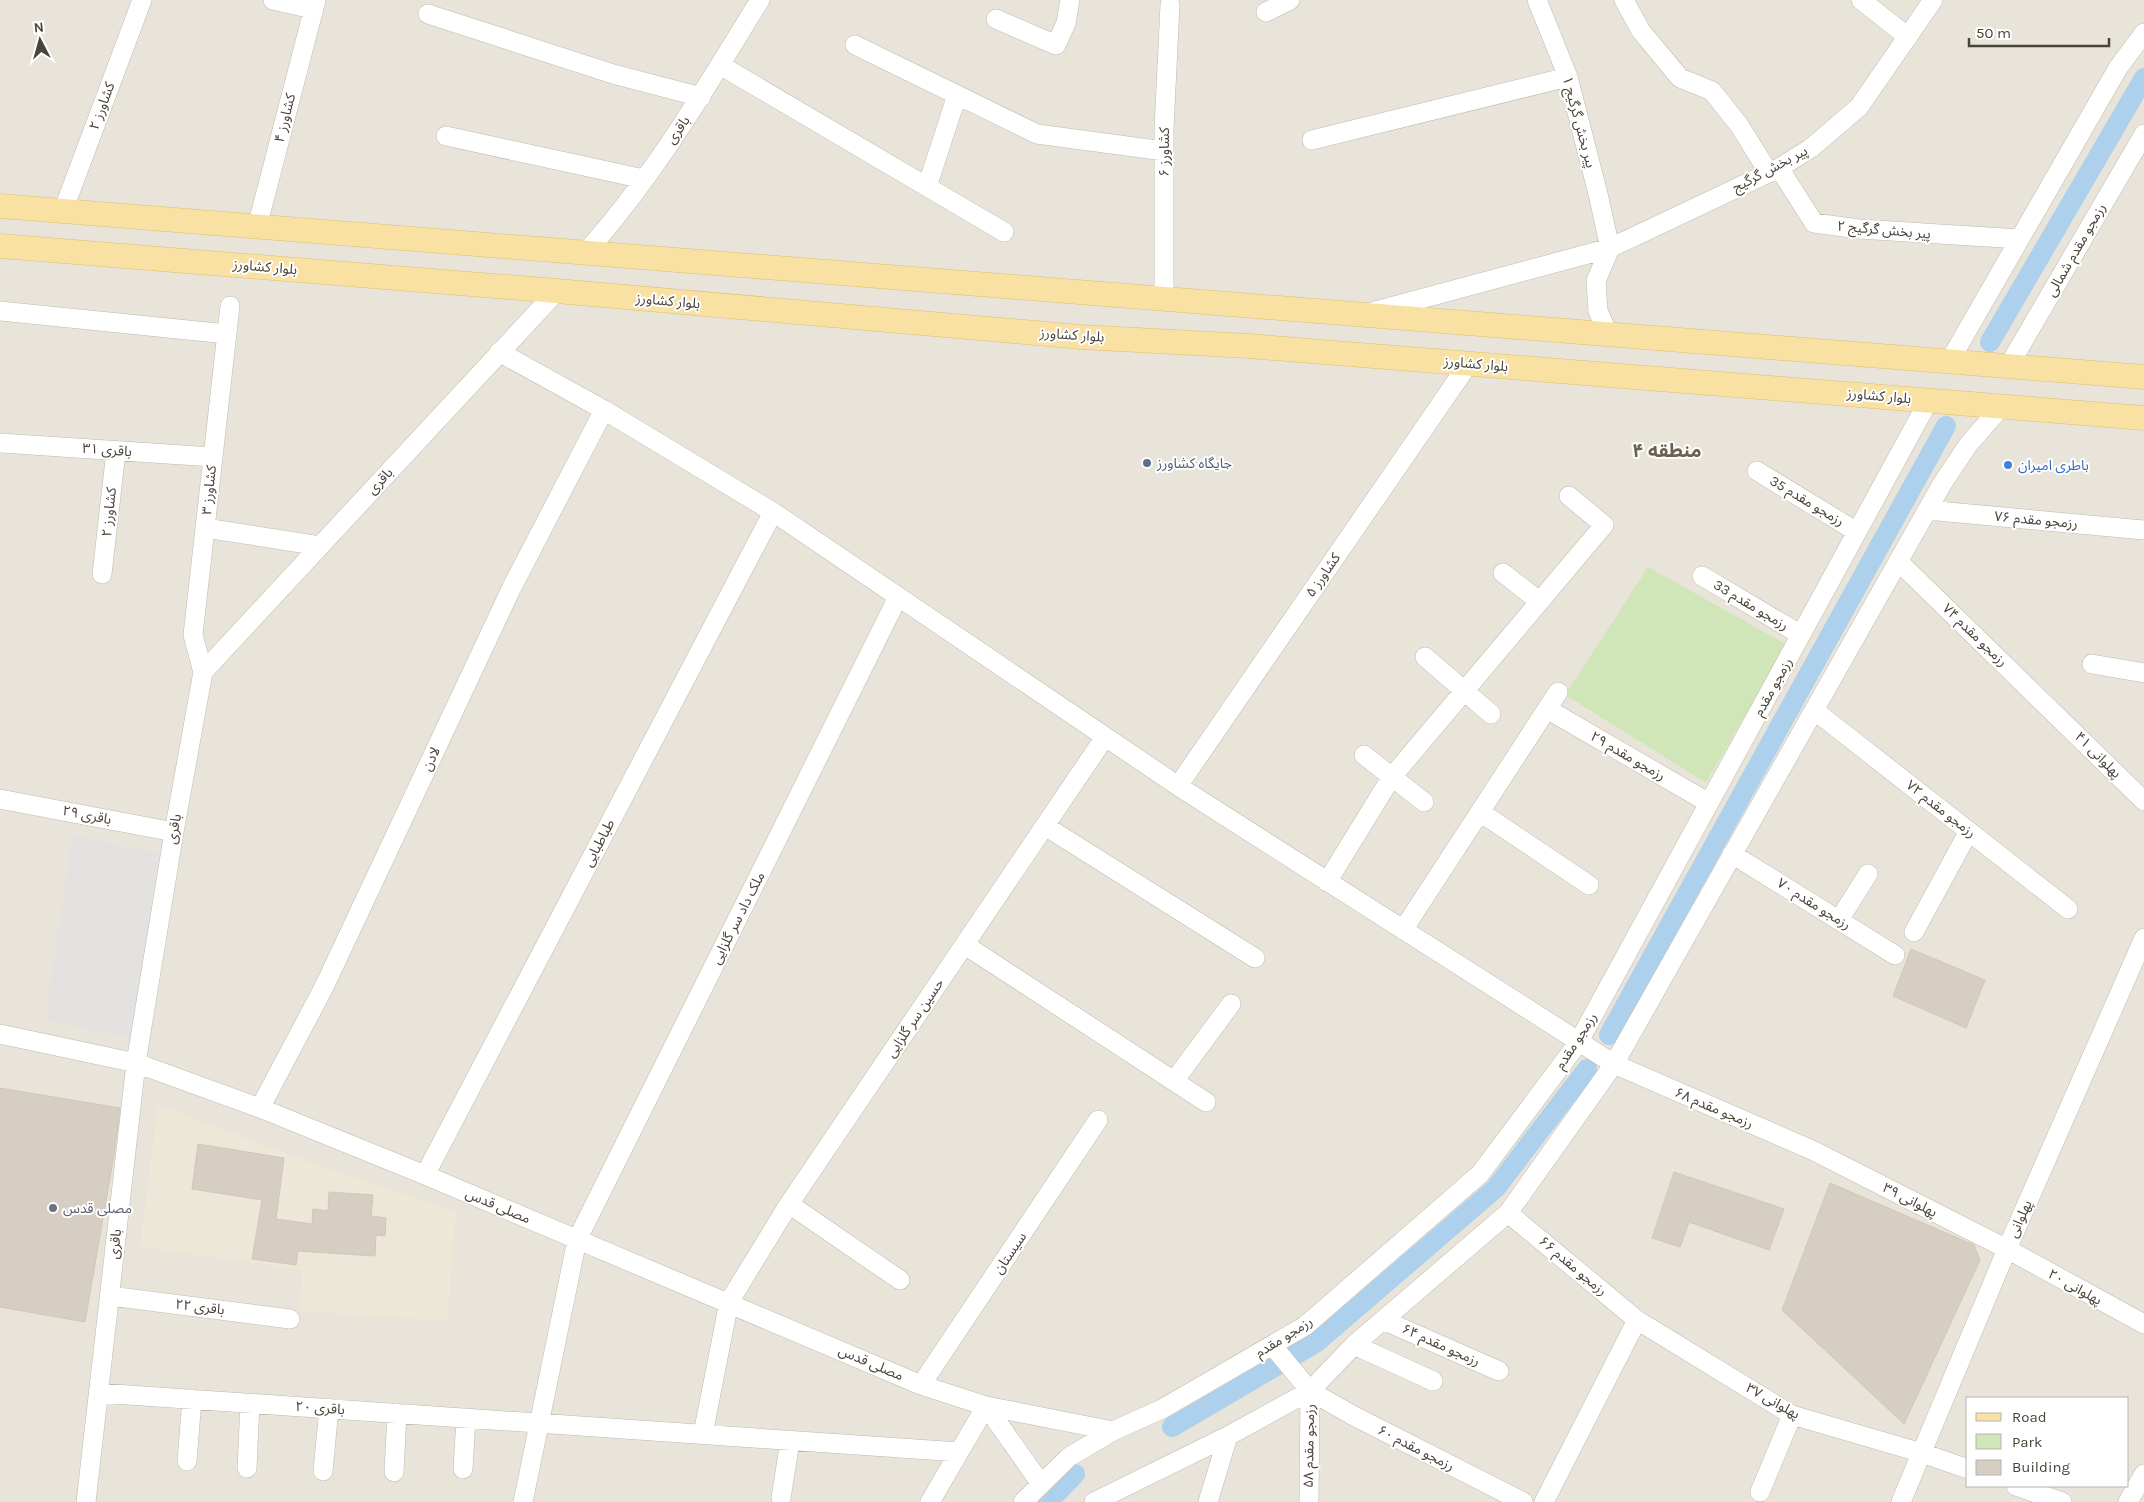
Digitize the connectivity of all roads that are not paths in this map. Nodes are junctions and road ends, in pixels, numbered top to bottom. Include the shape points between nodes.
1 (142, 0) edge
2 (273, 0) edge
3 (760, 0) edge
4 (1290, 0) edge
5 (1537, 0) edge
6 (1624, 0) edge
7 (1861, 0) edge
8 (1933, 0) edge
9 (1066, 2) edge
10 (314, 5) edge
11 (1170, 5) dead end
12 (1266, 12) dead end
13 (428, 14) dead end
14 (996, 19) dead end
15 (2144, 33) edge
16 (1908, 37) junction
17 (855, 45) dead end
18 (720, 65) junction
19 (1568, 78) junction
20 (957, 95) junction
21 (701, 97) junction
22 (2144, 134) edge
23 (446, 136) dead end
24 (1312, 140) dead end
25 (1164, 151) junction
26 (1774, 170) junction
27 (644, 179) junction
28 (927, 187) junction
29 (0, 206) edge
30 (63, 211) junction
31 (0, 221) edge
32 (231, 225) junction
33 (257, 227) junction
34 (1004, 232) dead end
35 (0, 234) edge
36 (2020, 239) junction
37 (0, 246) edge
38 (1610, 248) junction
39 (585, 253) junction
40 (227, 264) junction
41 (557, 291) junction
42 (1164, 299) junction
43 (230, 306) dead end
44 (0, 311) edge
45 (1362, 314) junction
46 (227, 334) junction
47 (1608, 334) junction
48 (500, 352) junction
49 (1949, 362) junction
50 (1469, 363) junction
51 (2008, 366) junction
52 (2144, 378) edge
53 (1929, 400) junction
54 (2002, 406) junction
55 (604, 410) junction
56 (2144, 418) edge
57 (0, 443) edge
58 (116, 451) junction
59 (213, 457) junction
60 (1757, 471) dead end
61 (1569, 496) dead end
62 (1927, 510) junction
63 (773, 512) junction
64 (205, 528) junction
65 (2144, 530) edge
66 (1857, 532) junction
67 (320, 546) junction
68 (1898, 561) junction
69 (1503, 573) dead end
70 (102, 574) dead end
71 (1702, 576) dead end
72 (898, 597) junction
73 (1540, 601) junction
74 (1801, 635) junction
75 (1424, 657) dead end
76 (2092, 664) dead end
77 (203, 672) junction
78 (2144, 673) edge
79 (1465, 690) junction
80 (1558, 692) dead end
81 (1547, 709) junction
82 (1814, 710) junction
83 (2052, 710) joint
84 (1490, 714) dead end
85 (1105, 737) junction
86 (1364, 755) dead end
87 (1391, 778) junction
88 (1178, 786) junction
89 (0, 799) edge
90 (2144, 801) edge
91 (1424, 802) dead end
92 (1709, 803) junction
93 (1480, 812) junction
94 (1045, 826) junction
95 (1969, 831) junction
96 (174, 832) junction
97 (1732, 854) junction
98 (1868, 874) dead end
99 (1327, 882) junction
100 (1589, 885) dead end
101 (2068, 909) dead end
102 (1839, 920) junction
103 (1403, 930) junction
104 (1914, 932) dead end
105 (2143, 942) edge
106 (965, 945) junction
107 (1895, 955) dead end
108 (1255, 958) dead end
109 (2138, 967) edge
110 (1231, 1004) dead end
111 (0, 1034) edge
112 (1578, 1043) junction
113 (136, 1063) junction
114 (1614, 1064) junction
115 (1174, 1081) junction
116 (1206, 1102) dead end
117 (260, 1108) junction
118 (1098, 1120) dead end
119 (1814, 1151) joint
120 (425, 1174) junction
121 (789, 1204) junction
122 (1508, 1213) junction
123 (577, 1240) junction
124 (2007, 1249) junction
125 (900, 1280) dead end
126 (110, 1296) junction
127 (729, 1302) junction
128 (290, 1319) dead end
129 (1383, 1320) junction
130 (1637, 1320) junction
131 (2144, 1324) edge
132 (1354, 1345) junction
133 (1276, 1350) junction
134 (1500, 1370) dead end
135 (1433, 1381) dead end
136 (921, 1385) junction
137 (1305, 1385) junction
138 (99, 1393) junction
139 (192, 1399) junction
140 (250, 1403) junction
141 (986, 1406) junction
142 (329, 1408) junction
143 (397, 1413) junction
144 (1792, 1415) junction
145 (466, 1418) junction
146 (540, 1423) junction
147 (1113, 1431) junction
148 (703, 1434) junction
149 (1228, 1436) junction
150 (790, 1441) junction
151 (959, 1452) junction
152 (1922, 1453) junction
153 (187, 1461) dead end
154 (247, 1468) dead end
155 (1966, 1468) edge
156 (463, 1470) dead end
157 (323, 1471) dead end
158 (394, 1472) dead end
159 (2144, 1474) edge
160 (1041, 1484) junction
161 (2019, 1487) edge
162 (1760, 1492) dead end
163 (781, 1498) dead end
164 (86, 1502) edge
165 (523, 1502) edge
166 (930, 1502) edge
167 (1023, 1502) edge
168 (1094, 1502) edge
169 (1208, 1502) edge
170 (1309, 1502) edge
171 (1523, 1502) edge
172 (1544, 1502) edge
173 (1901, 1502) edge
174 (2062, 1502) edge
175 (2128, 1502) edge

1 - 30 street, کشاورز ۲
2 - 10 street
3 - 18 street, باقری
4 - 12 street
5 - 19 street, پیر بخش گرگیج ۱
6 - 26 street via 1641,31 1680,78 1712,91
7 - 16 street
8 - 16 street, پیر بخش گرگیج
9 - 14 street via 1066,23 1056,45
10 - 33 street, کشاورز ۴
11 - 25 street, کشاورز ۶
13 - 21 street via 613,74
15 - 36 street via 2118,68
16 - 26 street, پیر بخش گرگیج via 1859,107 1811,148
17 - 20 street
18 - 21 street, باقری
18 - 28 street
19 - 24 street
19 - 38 street, پیر بخش گرگیج ۱
20 - 25 street via 1037,134
20 - 28 street
21 - 27 street, باقری
22 - 51 street, رزمجو مقدم شمالی
23 - 27 street
25 - 42 street, کشاورز ۶
26 - 36 street, پیر بخش گرگیج ۲ via 1814,223
26 - 38 street, پیر بخش گرگیج
27 - 39 street, باقری
28 - 34 street
29 - 30 main road
30 - 32 main road
31 - 32 main road via 202,237
32 - 33 main road
33 - 39 main road
35 - 40 main road via 201,249
36 - 49 street
37 - 40 main road, بلوار کشاورز
38 - 45 street, پیر بخش گرگیج
38 - 47 street via 1596,281 1598,311
39 - 42 main road
40 - 41 main road, بلوار کشاورز
41 - 48 street, باقری
41 - 50 main road, بلوار کشاورز via 1071,336
42 - 45 main road
43 - 46 street, کشاورز ۳
44 - 46 street
45 - 47 main road
46 - 59 street, کشاورز ۳
47 - 49 main road
48 - 55 street, رزمجو مقدم ۶۸
48 - 67 street, باقری
49 - 51 main road
50 - 53 main road, بلوار کشاورز
50 - 88 street, کشاورز ۵
51 - 52 main road
53 - 54 main road, بلوار کشاورز
53 - 66 street, رزمجو مقدم
54 - 56 main road, بلوار کشاورز
54 - 62 street via 1968,445
55 - 63 street, رزمجو مقدم ۶۸
55 - 117 street, لادن via 512,587 324,987
57 - 58 street, باقری ۳۱
58 - 59 street, باقری ۳۱
58 - 70 street, کشاورز ۲
59 - 64 street, کشاورز ۳
60 - 66 street, رزمجو مقدم 35
61 - 73 street via 1604,525
62 - 65 street, رزمجو مقدم ۷۶
62 - 68 street
63 - 72 street, رزمجو مقدم ۶۸
63 - 120 street, طباطبایی
64 - 67 street
64 - 77 street, کشاورز ۳ via 193,635
66 - 74 street, رزمجو مقدم
67 - 77 street, باقری
68 - 82 street
68 - 83 street, رزمجو مقدم ۷۴
69 - 73 street
71 - 74 street, رزمجو مقدم 33
72 - 85 street, رزمجو مقدم ۶۸
72 - 123 street, ملک داد سر گلزایی
73 - 79 street
74 - 92 street, رزمجو مقدم
75 - 79 street
76 - 78 street
77 - 96 street, باقری
79 - 84 street
79 - 87 street
80 - 81 street
81 - 92 street, رزمجو مقدم ۲۹
81 - 93 street
82 - 95 street, رزمجو مقدم ۷۲
82 - 97 street
83 - 90 street, پهلوانی ۴۱
85 - 88 street, رزمجو مقدم ۶۸
85 - 94 street, حسین سر گلزایی
86 - 87 street
87 - 91 street
87 - 99 street
88 - 99 street, رزمجو مقدم ۶۸
89 - 96 street, باقری ۲۹
92 - 112 street, رزمجو مقدم
93 - 100 street
93 - 103 street
94 - 106 street, حسین سر گلزایی
94 - 108 street
95 - 101 street, رزمجو مقدم ۷۲
95 - 104 street
96 - 113 street, باقری
97 - 102 street, رزمجو مقدم ۷۰
97 - 114 street
98 - 102 street
99 - 103 street, رزمجو مقدم ۶۸
102 - 107 street, رزمجو مقدم ۷۰
103 - 112 street, رزمجو مقدم ۶۸
105 - 109 street, پهلوانی
106 - 115 street
106 - 121 street, حسین سر گلزایی
109 - 124 street, پهلوانی
110 - 115 street
111 - 113 street, مصلی قدس
112 - 114 street, رزمجو مقدم ۶۸
112 - 133 street, رزمجو مقدم via 1480,1174
113 - 117 street, مصلی قدس
113 - 126 street, باقری
114 - 119 street, رزمجو مقدم ۶۸
114 - 122 street
115 - 116 street
117 - 120 street, مصلی قدس
118 - 136 street, سیستان
119 - 124 street, پهلوانی ۳۹
120 - 123 street, مصلی قدس
121 - 125 street
121 - 127 street, حسین سر گلزایی
122 - 129 street
122 - 130 street, رزمجو مقدم ۶۶
123 - 127 street, مصلی قدس
123 - 146 street, ملک داد سر گلزایی
124 - 131 street, پهلوانی ۲۰
124 - 152 street, پهلوانی
126 - 128 street, باقری ۲۲
126 - 138 street, باقری
127 - 136 street, مصلی قدس
127 - 148 street
129 - 132 street
129 - 134 street, رزمجو مقدم ۶۴
130 - 144 street, پهلوانی ۳۷
130 - 172 street
132 - 135 street
132 - 137 street
133 - 137 street, رزمجو مقدم ۶۰
133 - 147 street, رزمجو مقدم
136 - 141 street, مصلی قدس
137 - 149 street
137 - 170 street, رزمجو مقدم ۵۸
137 - 171 street, رزمجو مقدم ۶۰ via 1352,1415
138 - 139 street, باقری ۲۰
138 - 164 street, باقری
139 - 140 street, باقری ۲۰
139 - 153 street
140 - 142 street, باقری ۲۰
140 - 154 street
141 - 147 street, مصلی قدس
141 - 151 street
141 - 160 street
142 - 143 street, باقری ۲۰
142 - 157 street
143 - 145 street, باقری ۲۰
143 - 158 street
144 - 152 street, پهلوانی ۳۷
144 - 162 street
145 - 146 street, باقری ۲۰
145 - 156 street
146 - 148 street, باقری ۲۰
146 - 165 street, ملک داد سر گلزایی
147 - 160 street, رزمجو مقدم via 1069,1457
148 - 150 street, باقری ۲۰
149 - 168 street
149 - 169 street
150 - 151 street, باقری ۲۰
150 - 163 street
151 - 166 street
152 - 155 street, پهلوانی ۳۷
152 - 173 street, پهلوانی
159 - 175 street
160 - 167 street, رزمجو مقدم
161 - 174 street

